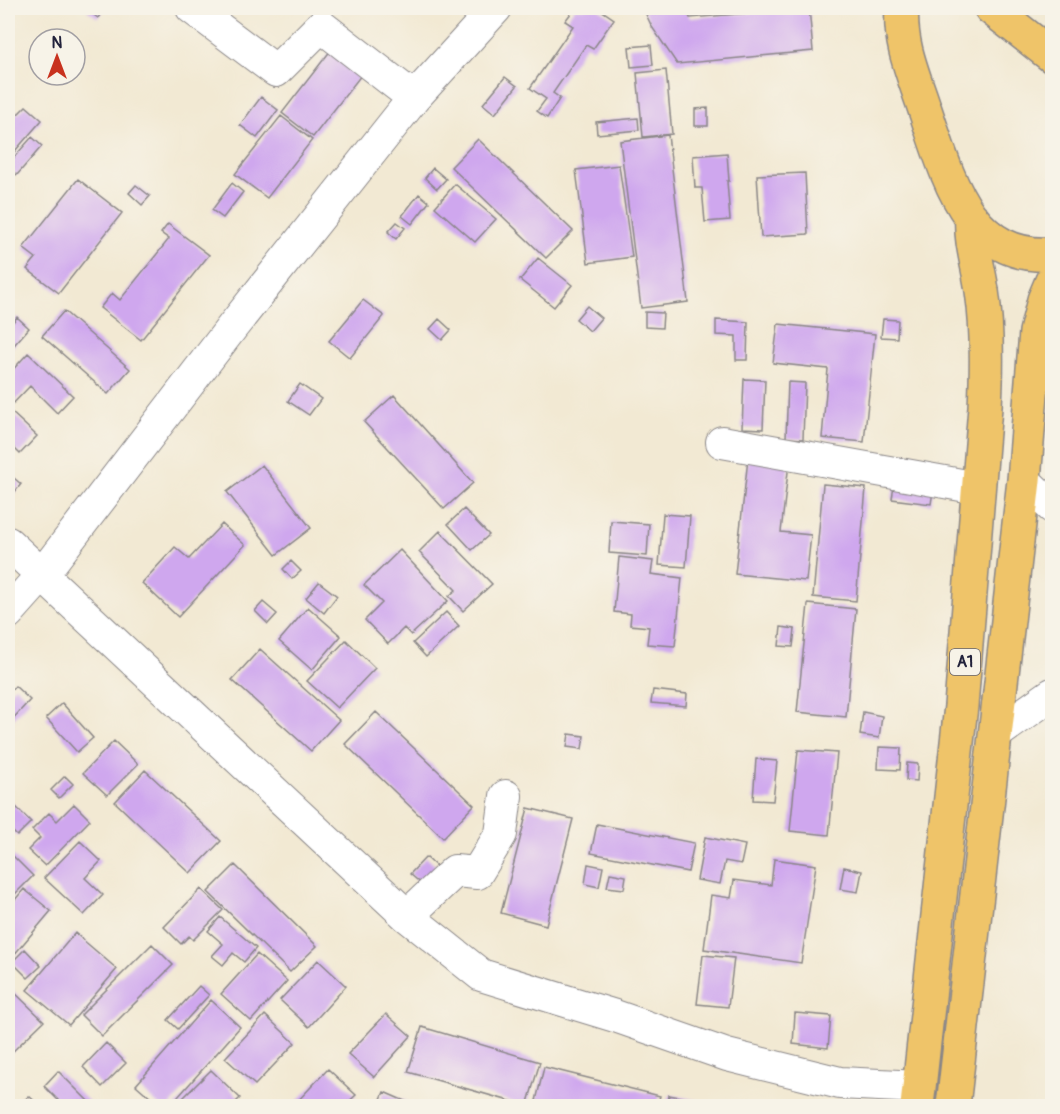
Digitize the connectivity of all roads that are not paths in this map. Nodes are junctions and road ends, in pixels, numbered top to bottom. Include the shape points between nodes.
1 (192, 8) edge
2 (496, 8) edge
3 (991, 8) edge
4 (899, 11) edge
5 (1053, 56) edge
6 (414, 98) junction
7 (972, 218) junction
8 (1053, 254) edge
9 (1053, 281) edge
10 (722, 442) dead end
11 (1034, 464) edge
12 (978, 488) junction
13 (1053, 507) edge
14 (8, 543) edge
15 (41, 576) junction
16 (8, 613) edge
17 (1053, 694) edge
18 (996, 734) junction
19 (506, 796) dead end
20 (407, 916) junction
21 (918, 1097) edge
22 (953, 1107) edge

1 - 6 street via 276,71 321,26
2 - 6 street
3 - 5 main road
4 - 7 main road via 906,54 946,170
6 - 15 street
7 - 8 main road via 982,231 1007,248 1035,255
7 - 12 main road, A1 via 986,345
9 - 11 main road, A1 via 1036,332
10 - 12 street
11 - 13 street
11 - 18 main road, A1
12 - 21 main road, A1 via 961,706
14 - 15 street
15 - 16 street
15 - 20 street
17 - 18 street
18 - 22 main road, A1
19 - 20 street via 501,834 477,873 455,871
20 - 21 street via 481,975 728,1055 840,1083

